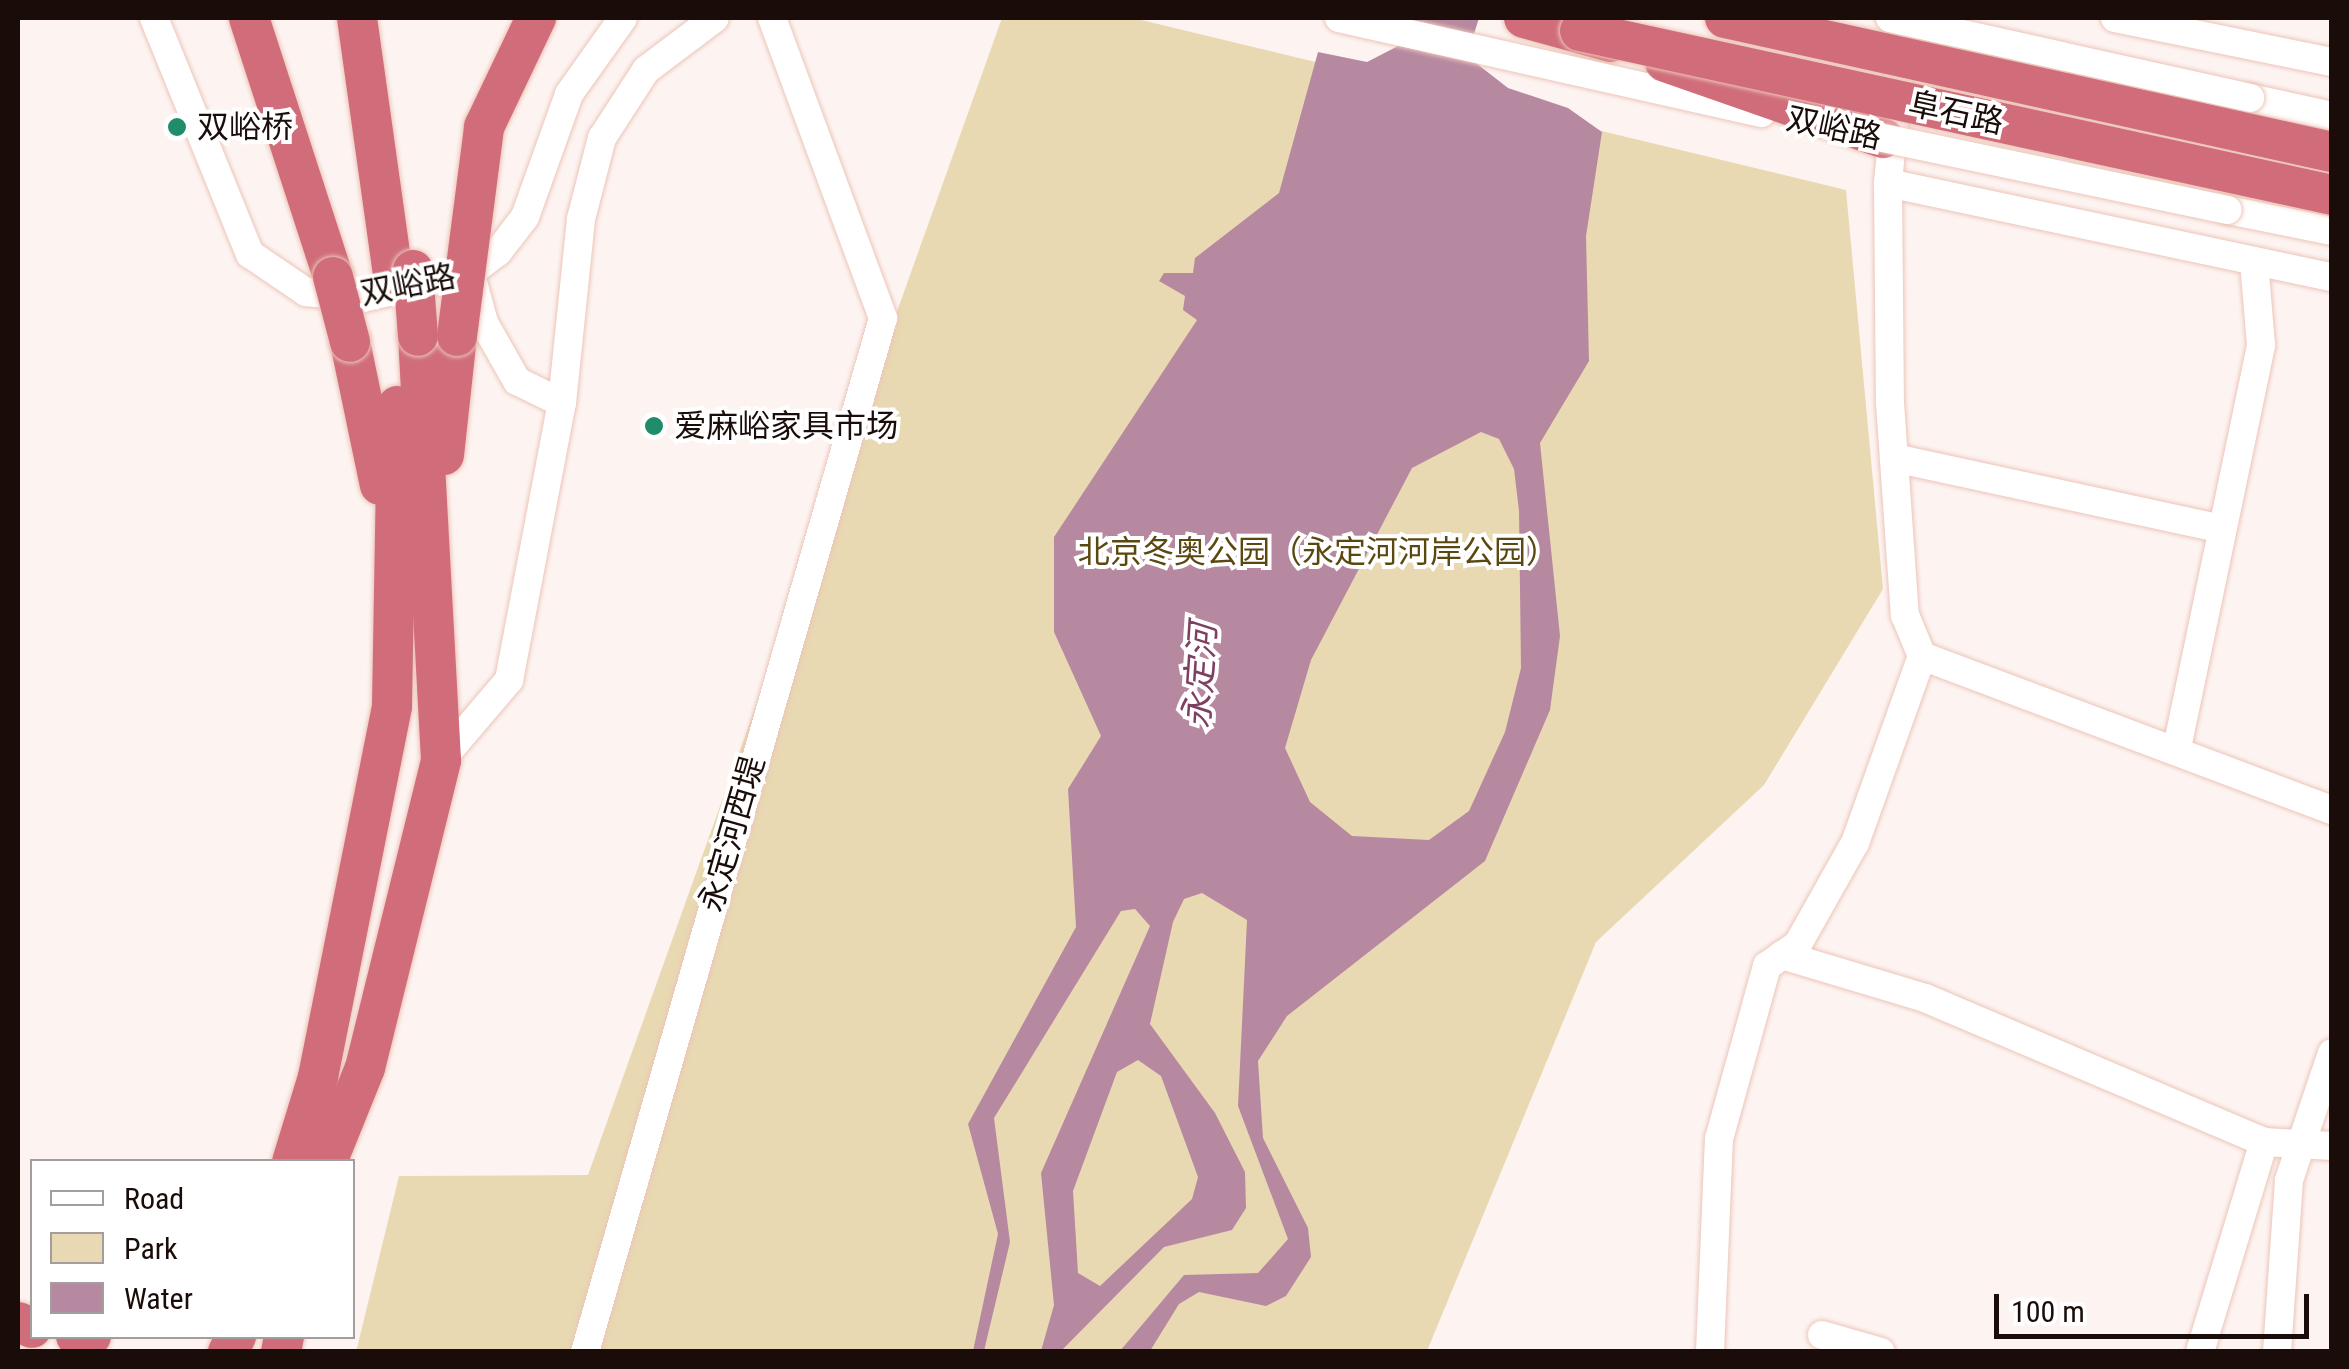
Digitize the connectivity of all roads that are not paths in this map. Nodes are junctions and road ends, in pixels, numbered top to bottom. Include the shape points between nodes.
1 (154, 18) edge
2 (250, 18) edge
3 (356, 18) edge
4 (378, 18) edge
5 (536, 18) edge
6 (623, 18) edge
7 (716, 18) edge
8 (772, 18) edge
9 (1339, 18) edge
10 (1524, 18) edge
11 (1725, 18) edge
12 (1890, 18) edge
13 (1904, 18) edge
14 (2115, 18) edge
15 (1580, 30) junction
16 (2332, 62) edge
17 (2332, 116) edge
18 (1884, 138) junction
19 (2332, 152) edge
20 (1888, 182) junction
21 (2332, 196) edge
22 (2332, 231) edge
23 (2254, 261) junction
24 (403, 272) junction
25 (470, 273) junction
26 (2332, 277) edge
27 (424, 337) junction
28 (562, 403) junction
29 (1894, 458) junction
30 (2218, 528) junction
31 (414, 568) junction
32 (1922, 656) junction
33 (2177, 748) junction
34 (441, 760) junction
35 (2332, 810) edge
36 (1782, 956) junction
37 (2332, 1053) edge
38 (2264, 1142) junction
39 (2302, 1142) junction
40 (2332, 1146) edge
41 (318, 1159) edge
42 (1822, 1334) dead end
43 (585, 1352) edge
44 (1710, 1352) edge
45 (1881, 1352) edge
46 (2200, 1352) edge
47 (2277, 1352) edge

1 - 25 street, 双峪路 via 232,225 272,276 306,292 362,298
2 - 31 highway, bridge via 333,277
3 - 24 highway
4 - 24 highway
5 - 27 highway, bridge via 484,127
6 - 25 street, 双峪路 via 570,94 525,216
7 - 28 street via 646,70 602,138 581,219
8 - 43 street, 永定河西堤 via 883,318
9 - 18 street, 双峪路
10 - 15 highway
11 - 19 highway, 阜石路, bridge
12 - 17 street, bridge
13 - 20 street
14 - 16 street
15 - 18 highway, bridge
15 - 21 highway, 阜石路, bridge
18 - 22 street, 双峪路, bridge
20 - 23 street
20 - 29 street
23 - 26 street
23 - 30 street via 2261,345
24 - 27 highway
25 - 28 street via 484,324 517,381
27 - 31 highway
27 - 31 highway
28 - 34 street via 510,680
29 - 30 street
29 - 32 street via 1904,615
30 - 33 street
31 - 34 highway
31 - 41 highway via 356,890
32 - 33 street
32 - 36 street via 1855,843 1798,944
33 - 35 street
34 - 41 highway via 412,900 365,1068
36 - 38 street via 1925,998
36 - 44 street via 1767,966 1718,1139
37 - 39 street
38 - 39 street
38 - 46 street
39 - 40 street
39 - 47 street via 2289,1180
42 - 45 street

